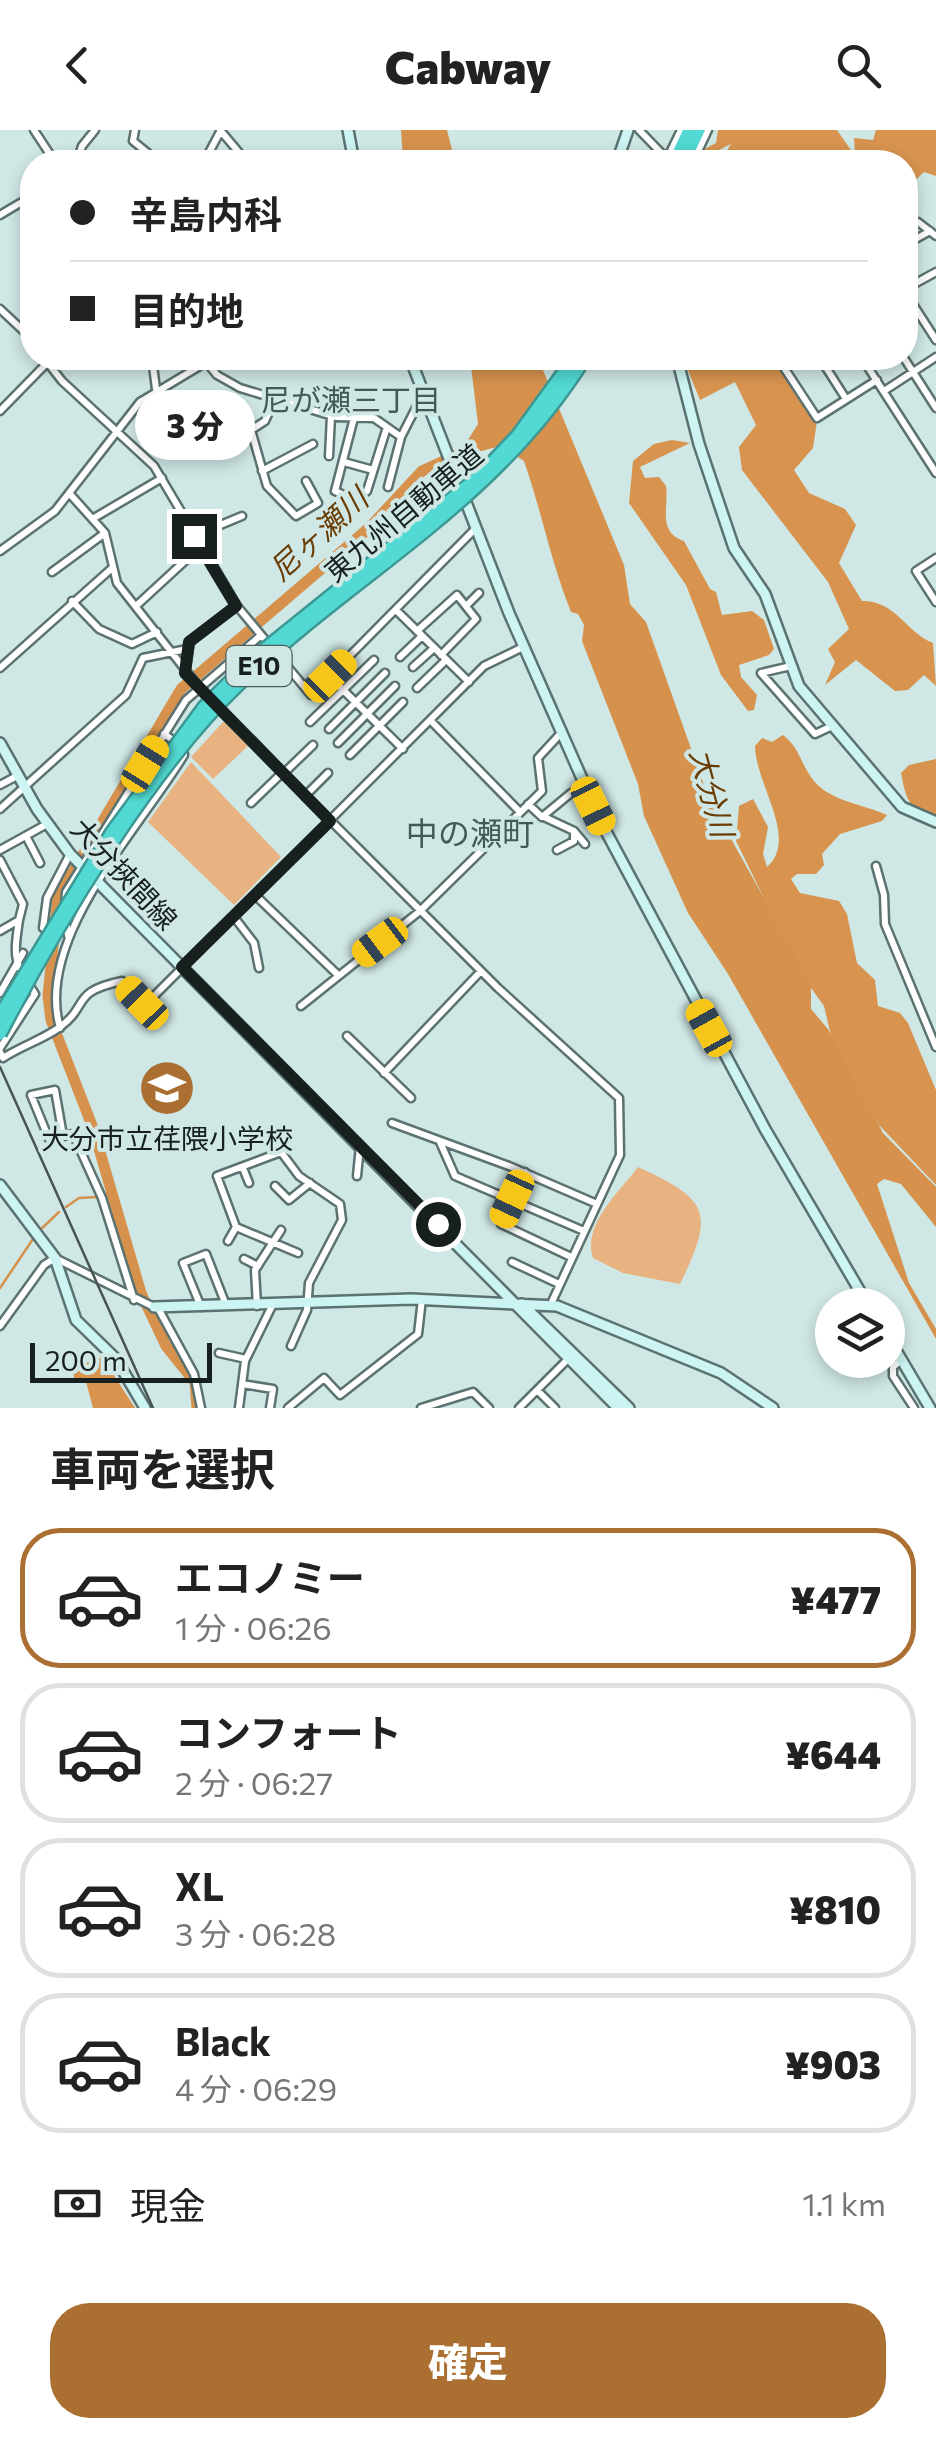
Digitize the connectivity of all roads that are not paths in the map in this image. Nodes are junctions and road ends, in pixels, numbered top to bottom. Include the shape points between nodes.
1 (135, 130) edge
2 (221, 130) edge
3 (638, 130) edge
4 (144, 150) edge
5 (238, 150) edge
6 (657, 150) edge
7 (0, 310) edge
8 (918, 311) edge
9 (20, 328) edge
10 (936, 340) edge
11 (37, 370) edge
12 (56, 370) edge
13 (154, 370) edge
14 (187, 370) edge
15 (216, 370) edge
16 (414, 370) edge
17 (565, 370) edge
18 (576, 370) edge
19 (680, 370) edge
20 (786, 370) edge
21 (828, 370) edge
22 (870, 370) edge
23 (916, 370) edge
24 (913, 372) junction
25 (876, 380) junction
26 (156, 390) junction
27 (884, 391) junction
28 (422, 394) junction
29 (846, 399) junction
30 (274, 401) junction
31 (936, 408) edge
32 (0, 411) edge
33 (331, 416) junction
34 (354, 418) junction
35 (387, 427) junction
36 (117, 430) junction
37 (402, 436) junction
38 (313, 444) dead end
39 (329, 456) dead end
40 (344, 462) junction
41 (373, 470) junction
42 (262, 471) junction
43 (936, 472) edge
44 (162, 478) junction
45 (306, 481) dead end
46 (388, 487) dead end
47 (69, 493) junction
48 (242, 516) dead end
49 (94, 518) junction
50 (476, 528) junction
51 (104, 533) junction
52 (194, 536) junction
53 (200, 547) junction
54 (0, 552) edge
55 (936, 558) edge
56 (112, 569) junction
57 (52, 572) dead end
58 (479, 593) dead end
59 (72, 601) junction
60 (936, 602) edge
61 (467, 605) junction
62 (136, 606) junction
63 (236, 606) junction
64 (396, 610) junction
65 (157, 631) junction
66 (419, 634) junction
67 (260, 636) junction
68 (524, 647) junction
69 (434, 648) junction
70 (187, 649) junction
71 (168, 651) junction
72 (444, 657) junction
73 (400, 658) dead end
74 (374, 660) dead end
75 (791, 666) junction
76 (414, 667) dead end
77 (0, 668) edge
78 (185, 673) junction
79 (385, 673) dead end
80 (330, 676) junction
81 (469, 682) junction
82 (395, 686) dead end
83 (198, 688) junction
84 (416, 688) dead end
85 (343, 690) junction
86 (356, 702) junction
87 (403, 702) dead end
88 (367, 714) junction
89 (430, 721) junction
90 (310, 722) dead end
91 (379, 726) junction
92 (832, 726) junction
93 (329, 729) dead end
94 (560, 733) junction
95 (164, 734) junction
96 (338, 742) dead end
97 (313, 745) dead end
98 (0, 746) edge
99 (403, 749) junction
100 (350, 755) dead end
101 (328, 773) dead end
102 (283, 774) junction
103 (18, 776) junction
104 (0, 785) edge
105 (26, 790) junction
106 (570, 793) dead end
107 (304, 796) junction
108 (251, 803) dead end
109 (528, 804) junction
110 (0, 809) edge
111 (520, 812) junction
112 (542, 817) junction
113 (330, 821) junction
114 (936, 822) edge
115 (47, 824) junction
116 (574, 830) junction
117 (26, 836) junction
118 (585, 844) dead end
119 (0, 850) edge
120 (557, 850) dead end
121 (70, 854) junction
122 (0, 860) edge
123 (40, 863) dead end
124 (82, 865) junction
125 (876, 866) dead end
126 (99, 884) junction
127 (255, 895) junction
128 (420, 911) junction
129 (234, 916) junction
130 (19, 920) junction
131 (44, 928) dead end
132 (0, 932) edge
133 (68, 936) junction
134 (23, 954) dead end
135 (16, 964) junction
136 (182, 967) junction
137 (259, 968) dead end
138 (481, 971) junction
139 (338, 976) junction
140 (0, 993) edge
141 (301, 1006) dead end
142 (0, 1015) edge
143 (60, 1028) junction
144 (0, 1034) edge
145 (347, 1036) dead end
146 (936, 1046) edge
147 (0, 1050) edge
148 (384, 1073) junction
149 (412, 1098) dead end
150 (392, 1123) dead end
151 (63, 1136) junction
152 (440, 1141) junction
153 (360, 1145) junction
154 (243, 1168) junction
155 (525, 1172) junction
156 (357, 1176) dead end
157 (249, 1183) dead end
158 (310, 1183) junction
159 (0, 1185) edge
160 (276, 1186) dead end
161 (512, 1199) junction
162 (598, 1204) junction
163 (236, 1227) junction
164 (281, 1230) dead end
165 (584, 1231) junction
166 (228, 1241) dead end
167 (272, 1245) junction
168 (298, 1253) dead end
169 (571, 1256) junction
170 (55, 1258) junction
171 (244, 1259) dead end
172 (512, 1262) dead end
173 (258, 1266) junction
174 (559, 1284) junction
175 (858, 1288) edge
176 (136, 1300) junction
177 (422, 1300) junction
178 (308, 1303) junction
179 (519, 1304) junction
180 (272, 1306) junction
181 (550, 1306) junction
182 (256, 1307) junction
183 (156, 1308) junction
184 (202, 1308) junction
185 (228, 1308) junction
186 (0, 1326) edge
187 (291, 1346) dead end
188 (219, 1353) dead end
189 (571, 1356) junction
190 (246, 1359) junction
191 (905, 1367) edge
192 (893, 1378) edge
193 (242, 1384) junction
194 (537, 1390) junction
195 (145, 1408) edge
196 (200, 1408) edge
197 (239, 1408) edge
198 (270, 1408) edge
199 (288, 1408) edge
200 (421, 1408) edge
201 (489, 1408) edge
202 (520, 1408) edge
203 (555, 1408) edge
204 (618, 1408) edge
205 (629, 1408) edge
206 (773, 1408) edge
207 (914, 1408) edge
208 (930, 1408) edge

1 - 4 street via 133,141
2 - 5 street
3 - 6 street
7 - 9 street
8 - 10 street
11 - 32 street
12 - 36 street
13 - 26 street
14 - 26 street
15 - 30 street
16 - 28 street
17 - 142 highway, 東九州自動車道 / E10, bridge via 476,478 256,656 196,716 112,832
18 - 144 highway, 東九州自動車道 / E10, bridge via 545,416 457,508 260,664 209,716 119,837
19 - 75 street via 734,548 764,594
20 - 29 street via 817,418
21 - 29 street
22 - 25 street
23 - 24 street
24 - 27 street
24 - 31 street
25 - 27 street
25 - 29 street
26 - 36 street
27 - 43 street
28 - 37 street
28 - 50 street
30 - 33 street
30 - 42 street via 265,421 251,430
33 - 34 street
33 - 39 street
34 - 35 street via 374,418
34 - 40 street
35 - 37 street
35 - 41 street
36 - 44 street
36 - 47 street
37 - 46 street
38 - 42 street
40 - 41 street
40 - 41 street via 334,491 355,500 367,490
42 - 45 street via 292,516 318,503
44 - 49 street
44 - 52 street
47 - 49 street
47 - 54 street
48 - 52 street
49 - 51 street
50 - 64 street
50 - 68 street
51 - 56 street
51 - 57 street
52 - 53 street
53 - 62 street
53 - 63 street
55 - 60 street via 916,571
56 - 59 street
56 - 62 street
58 - 61 street
59 - 65 street via 98,629 132,644
59 - 77 street
61 - 66 street via 454,595
61 - 72 street via 476,619
62 - 65 street
63 - 67 street
63 - 70 street via 194,636
64 - 66 street
64 - 80 street
65 - 71 street
66 - 69 street
66 - 73 street
67 - 80 street via 311,695
67 - 83 street
68 - 81 street via 484,666
68 - 94 street
69 - 72 street
69 - 76 street
70 - 71 street
70 - 78 street
71 - 78 street
71 - 105 street via 142,658 126,695 40,769
72 - 81 street
72 - 84 street
74 - 85 street
75 - 92 street
75 - 92 street via 760,673 814,734
78 - 83 street
79 - 86 street
80 - 85 street
81 - 89 street
82 - 88 street
83 - 95 street
83 - 102 street
85 - 86 street
85 - 90 street
86 - 88 street
86 - 93 street
87 - 91 street
88 - 91 street
88 - 96 street
89 - 99 street
89 - 111 street
91 - 99 street
91 - 100 street
92 - 114 street via 906,810
94 - 109 street via 538,756 542,788
94 - 175 street via 659,938
95 - 124 street
95 - 126 street via 183,747 184,756
97 - 102 street
98 - 103 street, 大分挾間線
99 - 113 street
101 - 107 street
102 - 107 street
102 - 108 street
103 - 104 street
103 - 105 street, 大分挾間線
105 - 110 street
105 - 115 street, 大分挾間線
106 - 112 street
107 - 113 street
109 - 111 street
109 - 112 street
111 - 128 street
112 - 116 street
113 - 127 street
113 - 128 street
115 - 117 street
115 - 121 street, 大分挾間線
116 - 118 street
116 - 120 street via 574,840
117 - 119 street
117 - 123 street
121 - 124 street, 大分挾間線
121 - 131 street via 47,898
122 - 130 street via 22,900
124 - 126 street, 大分挾間線
124 - 133 street via 66,892
125 - 146 street via 885,924
126 - 133 street
126 - 136 street, 大分挾間線
127 - 129 street
127 - 139 street
128 - 138 street
128 - 139 street
129 - 136 street
129 - 137 street via 254,944
130 - 132 street
130 - 135 street
133 - 143 street via 57,965
134 - 135 street
135 - 140 street
135 - 147 street via 36,994
136 - 143 street via 148,1002 122,981 96,988
136 - 153 street, 大分挾間線
138 - 148 street
138 - 162 street via 621,1102 620,1155
139 - 141 street
143 - 147 street via 4,1058
145 - 148 street
148 - 149 street
150 - 152 street
151 - 151 street via 49,1139 31,1095 56,1090
151 - 176 street via 73,1134 102,1198
152 - 155 street
152 - 161 street via 454,1176
153 - 156 street
153 - 179 street, 大分挾間線
154 - 157 street
154 - 158 street via 281,1152
154 - 163 street via 216,1178
155 - 161 street
155 - 162 street
158 - 160 street via 289,1200
158 - 178 street via 337,1200 343,1215 310,1279
159 - 170 street
161 - 165 street
161 - 169 street via 502,1226
162 - 165 street
163 - 166 street
163 - 167 street
164 - 167 street
165 - 169 street
167 - 168 street
167 - 173 street
169 - 174 street
170 - 176 street
170 - 186 street
170 - 195 street via 76,1320 116,1358
171 - 173 street
172 - 174 street
173 - 182 street
174 - 181 street
176 - 183 street
177 - 178 street
177 - 179 street
177 - 199 street via 418,1334 340,1395 324,1378
178 - 180 street
178 - 187 street
179 - 181 street
179 - 189 street, 大分挾間線
180 - 182 street
180 - 190 street
181 - 206 street via 721,1373
182 - 185 street
183 - 184 street
183 - 196 street via 194,1374
184 - 185 street
184 - 185 street via 183,1263 206,1254
188 - 190 street
189 - 194 street
189 - 204 street
189 - 205 street
190 - 193 street
191 - 208 street
192 - 207 street
193 - 197 street
193 - 198 street via 272,1389
194 - 202 street
194 - 203 street
200 - 201 street via 472,1392

